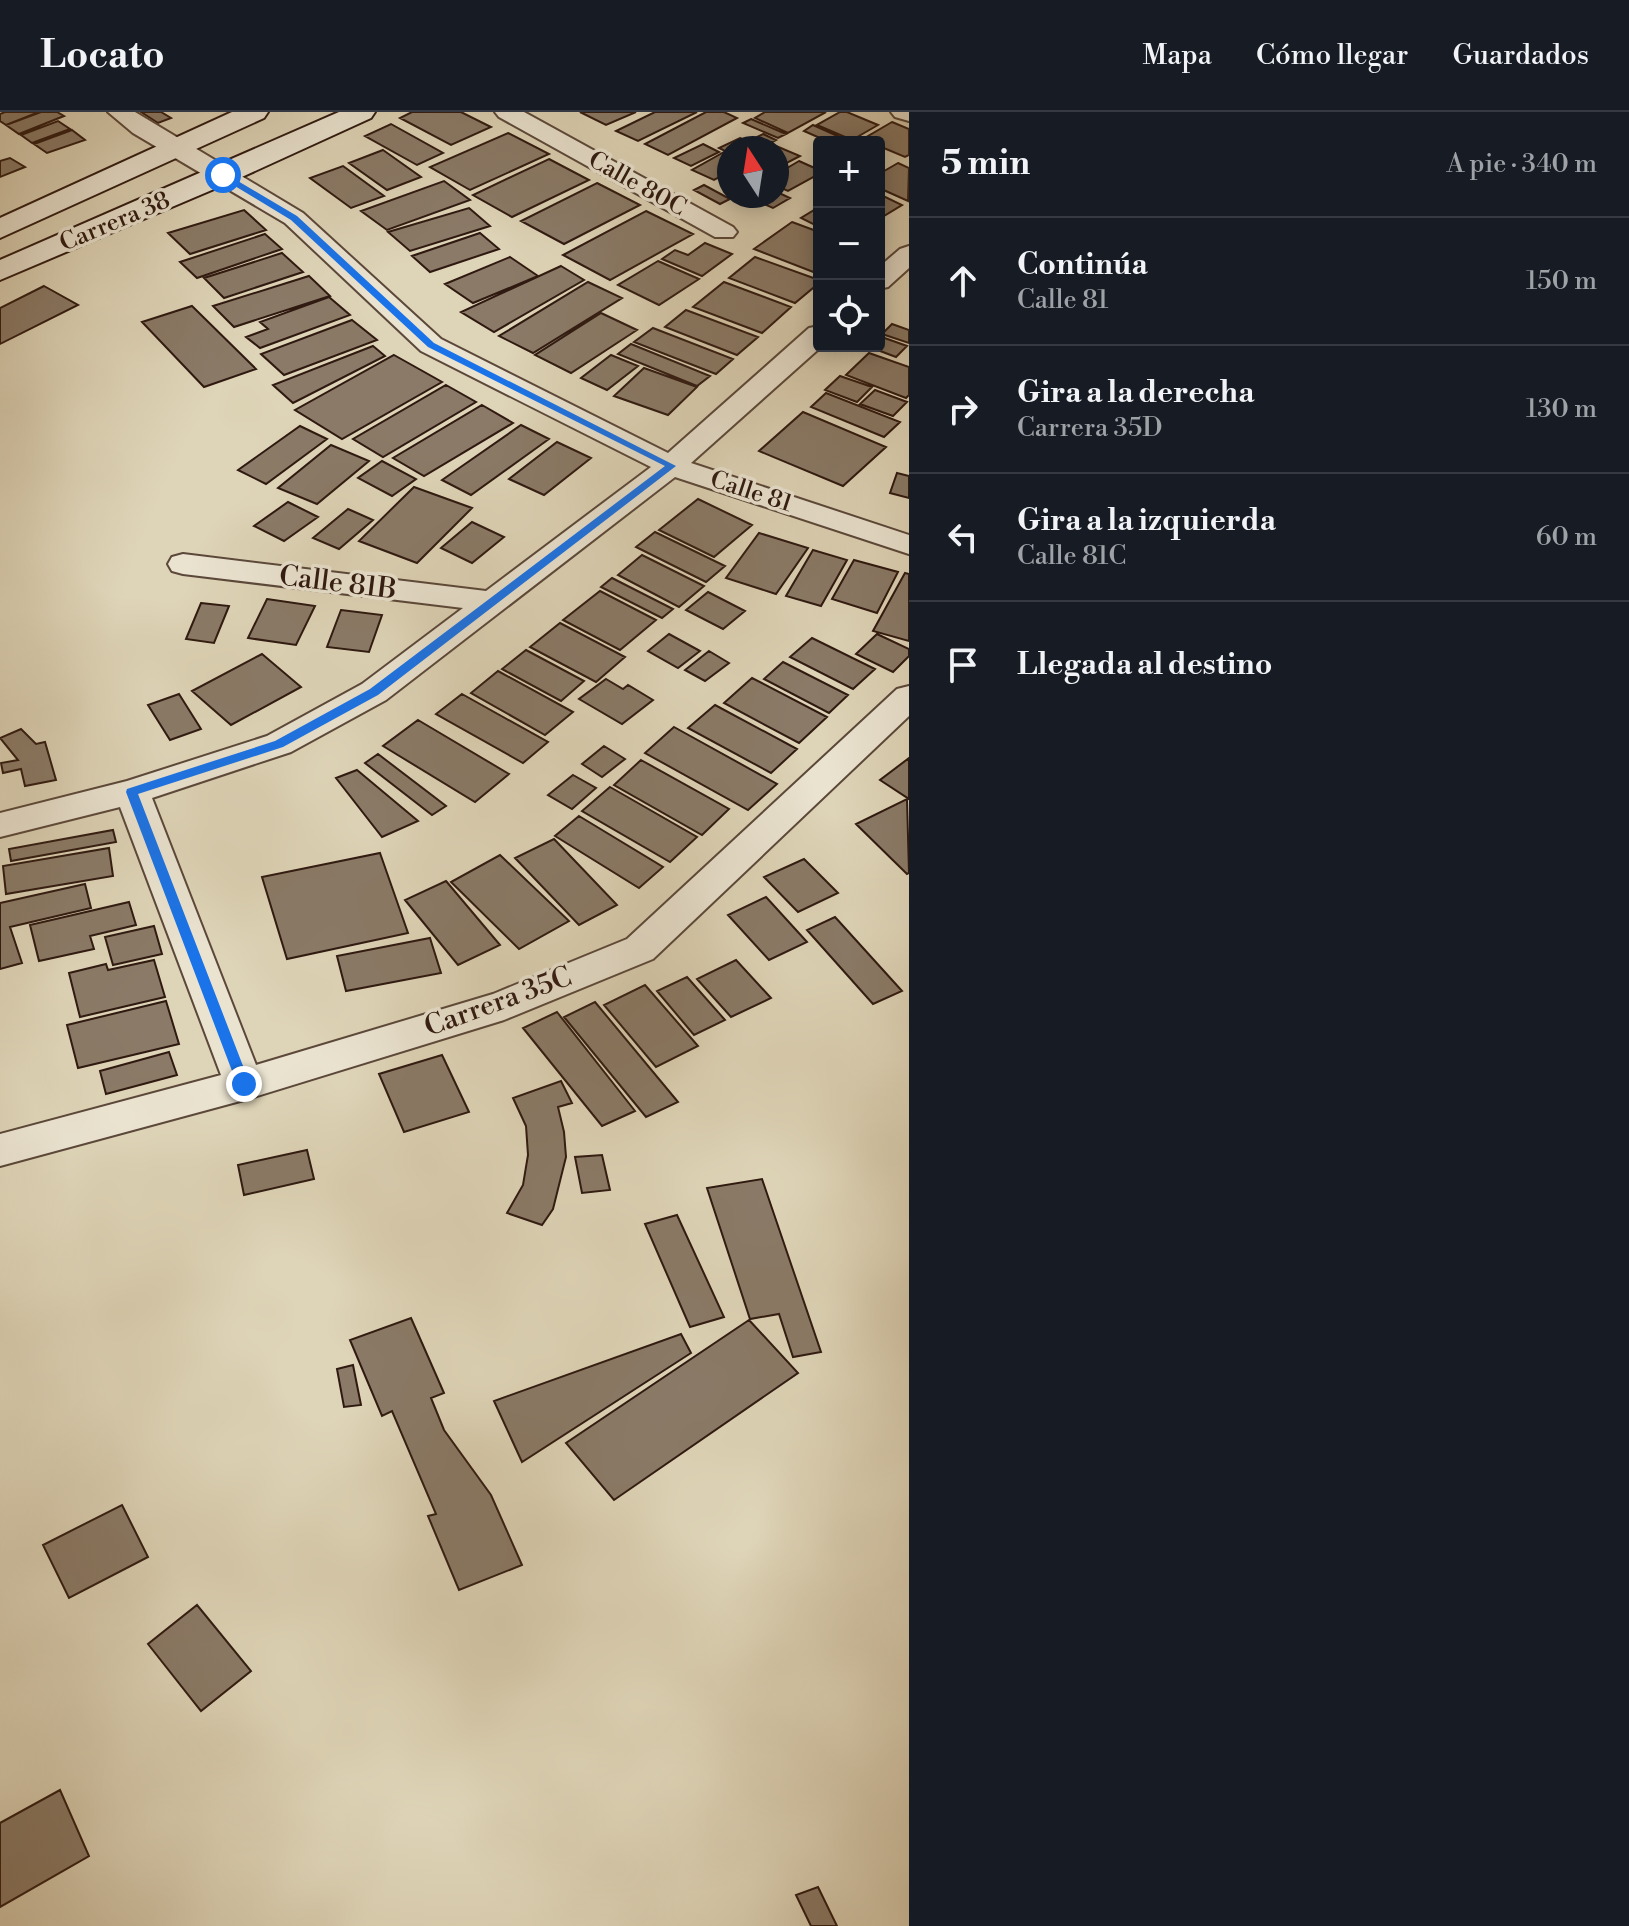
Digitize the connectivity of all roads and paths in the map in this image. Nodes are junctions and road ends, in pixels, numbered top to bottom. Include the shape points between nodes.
1 (120, 112) edge
2 (254, 112) edge
3 (361, 112) edge
4 (507, 112) edge
5 (903, 112) edge
6 (909, 114) edge
7 (174, 147) junction
8 (223, 175) junction
9 (0, 229) edge
10 (724, 232) dead end
11 (909, 254) edge
12 (0, 271) edge
13 (880, 280) edge
14 (813, 339) edge
15 (671, 466) junction
16 (909, 545) edge
17 (183, 564) dead end
18 (493, 602) junction
19 (909, 697) edge
20 (132, 792) junction
21 (0, 825) edge
22 (244, 1084) junction
23 (0, 1150) edge

1 - 7 street, Calle 81
2 - 7 main road, Carrera 38
3 - 8 main road, Carrera 38
4 - 10 street, Calle 80C
5 - 6 street
7 - 8 street, Calle 81
7 - 9 main road, Carrera 38
8 - 12 main road, Carrera 38
8 - 15 street, Calle 81 via 294,218 431,345
11 - 13 street
14 - 15 street
15 - 16 street, Calle 81
15 - 18 street
17 - 18 street, Calle 81B
18 - 20 street via 374,692 279,744
19 - 22 street, Carrera 35C via 640,949 504,1005
20 - 21 street
20 - 22 street
22 - 23 street, Carrera 35C

